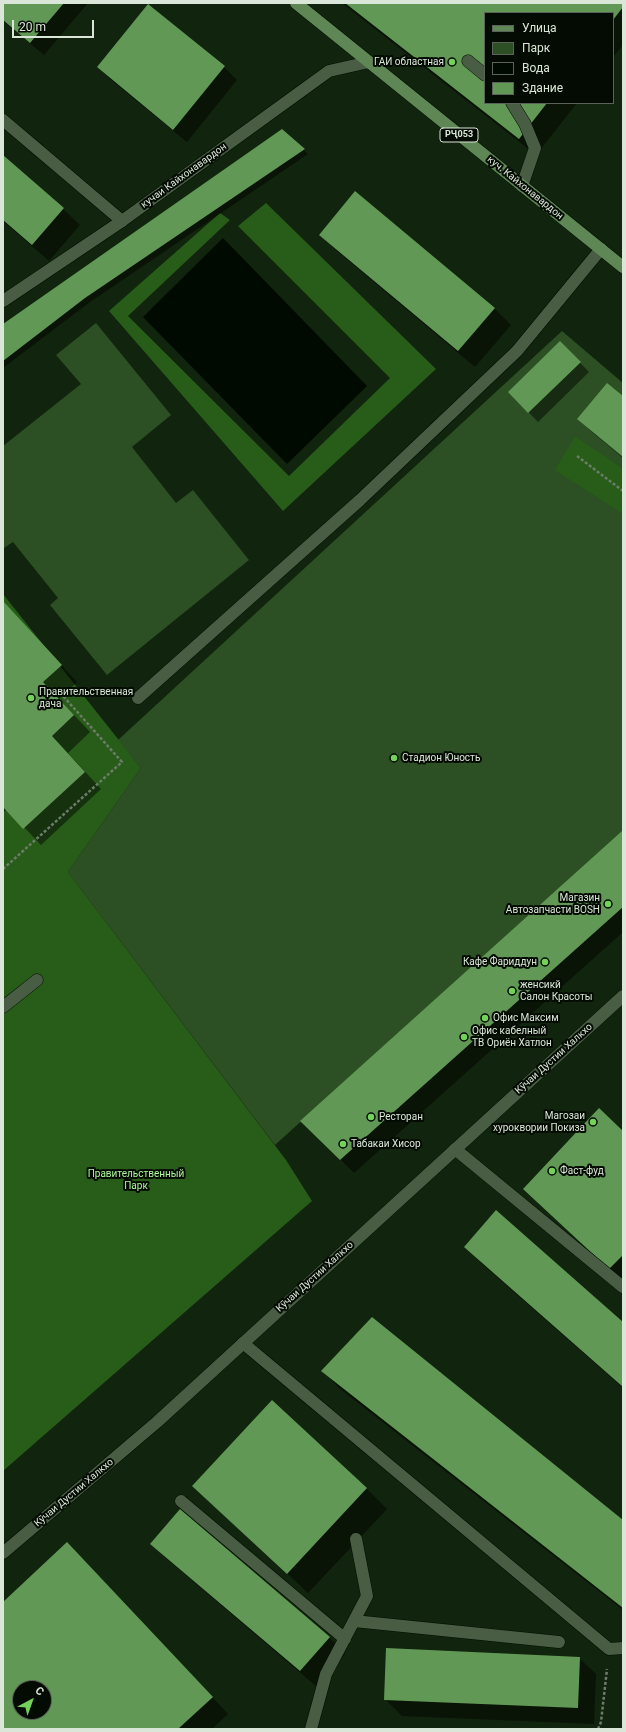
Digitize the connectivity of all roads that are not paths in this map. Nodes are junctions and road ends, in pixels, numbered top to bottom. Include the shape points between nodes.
1 (296, 3) edge
2 (468, 61) dead end
3 (369, 62) junction
4 (484, 74) edge
5 (513, 104) edge
6 (3, 120) edge
7 (522, 186) junction
8 (122, 221) junction
9 (601, 249) junction
10 (623, 267) edge
11 (3, 301) edge
12 (138, 698) dead end
13 (37, 980) dead end
14 (623, 996) edge
15 (3, 1007) edge
16 (455, 1149) junction
17 (623, 1287) edge
18 (243, 1343) junction
19 (181, 1501) dead end
20 (356, 1539) dead end
21 (3, 1553) edge
22 (354, 1621) junction
23 (345, 1639) junction
24 (559, 1642) dead end
25 (623, 1648) edge
26 (311, 1729) edge

1 - 3 main road, куч. Кайхонавардон / РҶ053
2 - 4 street
3 - 7 main road, куч. Кайхонавардон / РҶ053
3 - 8 street, кучаи Кайхонавардон via 329,71
5 - 7 street via 535,148
6 - 8 street
7 - 9 main road, куч. Кайхонавардон / РҶ053
8 - 11 street, кучаи Кайхонавардон
9 - 10 main road, куч. Кайхонавардон / РҶ053
9 - 12 street via 518,351 360,500
13 - 15 street
14 - 16 street, Кӯчаи Дустии Халкхо
16 - 17 street
16 - 18 street, Кӯчаи Дустии Халкхо
18 - 21 street, Кӯчаи Дустии Халкхо via 157,1422
18 - 25 street via 609,1649
19 - 23 street
20 - 22 street via 367,1596
22 - 23 street
22 - 24 street
23 - 26 street via 326,1674

